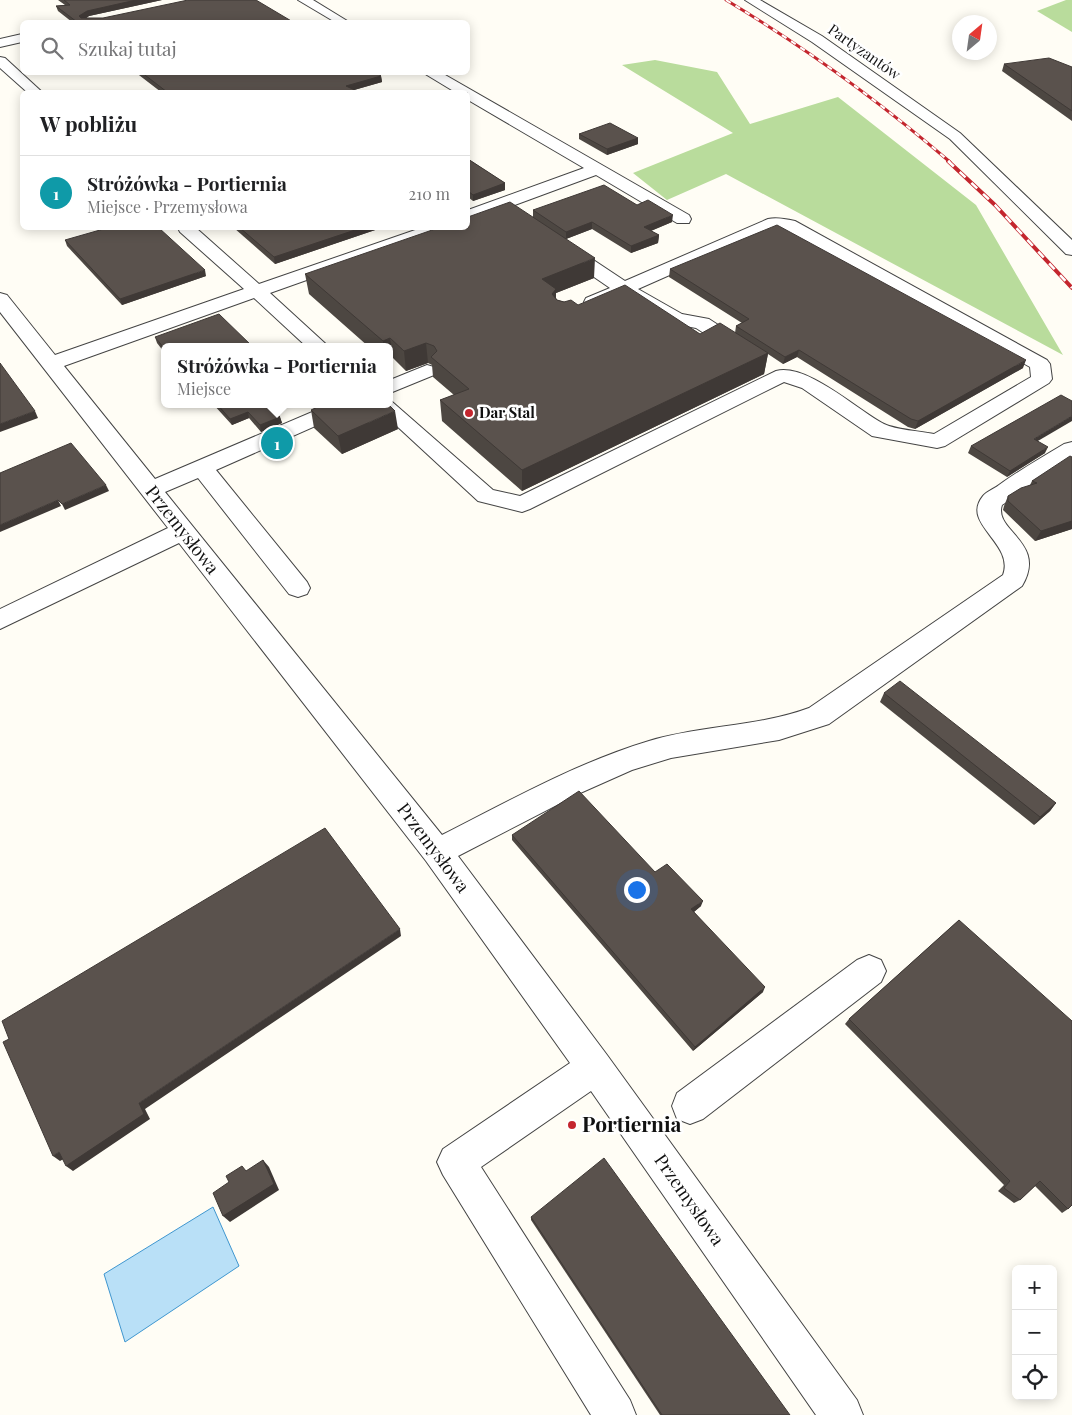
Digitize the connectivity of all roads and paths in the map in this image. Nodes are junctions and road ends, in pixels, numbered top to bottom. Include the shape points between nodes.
1 (304, 0) edge
2 (751, 0) edge
3 (339, 20) edge
4 (20, 38) edge
5 (0, 43) edge
6 (0, 61) edge
7 (434, 75) edge
8 (34, 90) edge
9 (460, 90) edge
10 (470, 95) edge
11 (597, 169) junction
12 (500, 205) junction
13 (470, 215) edge
14 (683, 219) dead end
15 (188, 230) edge
16 (430, 230) edge
17 (1072, 250) edge
18 (624, 289) junction
19 (255, 290) junction
20 (0, 300) edge
21 (573, 310) edge
22 (315, 343) edge
23 (50, 364) junction
24 (770, 366) junction
25 (427, 371) dead end
26 (393, 386) edge
27 (340, 408) edge
28 (387, 408) edge
29 (1072, 449) edge
30 (202, 468) junction
31 (150, 490) junction
32 (182, 531) junction
33 (298, 588) dead end
34 (0, 620) edge
35 (437, 852) junction
36 (869, 972) dead end
37 (595, 1067) junction
38 (690, 1106) dead end
39 (615, 1415) edge
40 (842, 1415) edge

1 - 3 street
2 - 17 street, Partyzantów via 818,40 955,136
4 - 5 street
6 - 8 street
7 - 9 street
10 - 11 street
11 - 12 street
11 - 14 street
12 - 13 street
12 - 18 street
15 - 19 street
16 - 19 street
18 - 21 street
18 - 24 street via 676,319 702,323
18 - 24 street via 774,223 790,225 1040,364 1042,379 937,441 880,431 809,384
19 - 22 street
19 - 23 street
20 - 23 street, Przemysłowa
23 - 31 street, Przemysłowa
24 - 28 street via 522,504 486,496
25 - 26 street
27 - 30 street
29 - 35 street via 991,502 988,509 990,517 1018,556 1019,571 1013,580 819,716 800,724 698,741 614,764
30 - 31 street
30 - 33 street
31 - 32 street, Przemysłowa
32 - 34 street
32 - 35 street, Przemysłowa
35 - 37 street, Przemysłowa
36 - 38 street
37 - 39 street via 456,1162
37 - 40 street, Przemysłowa

